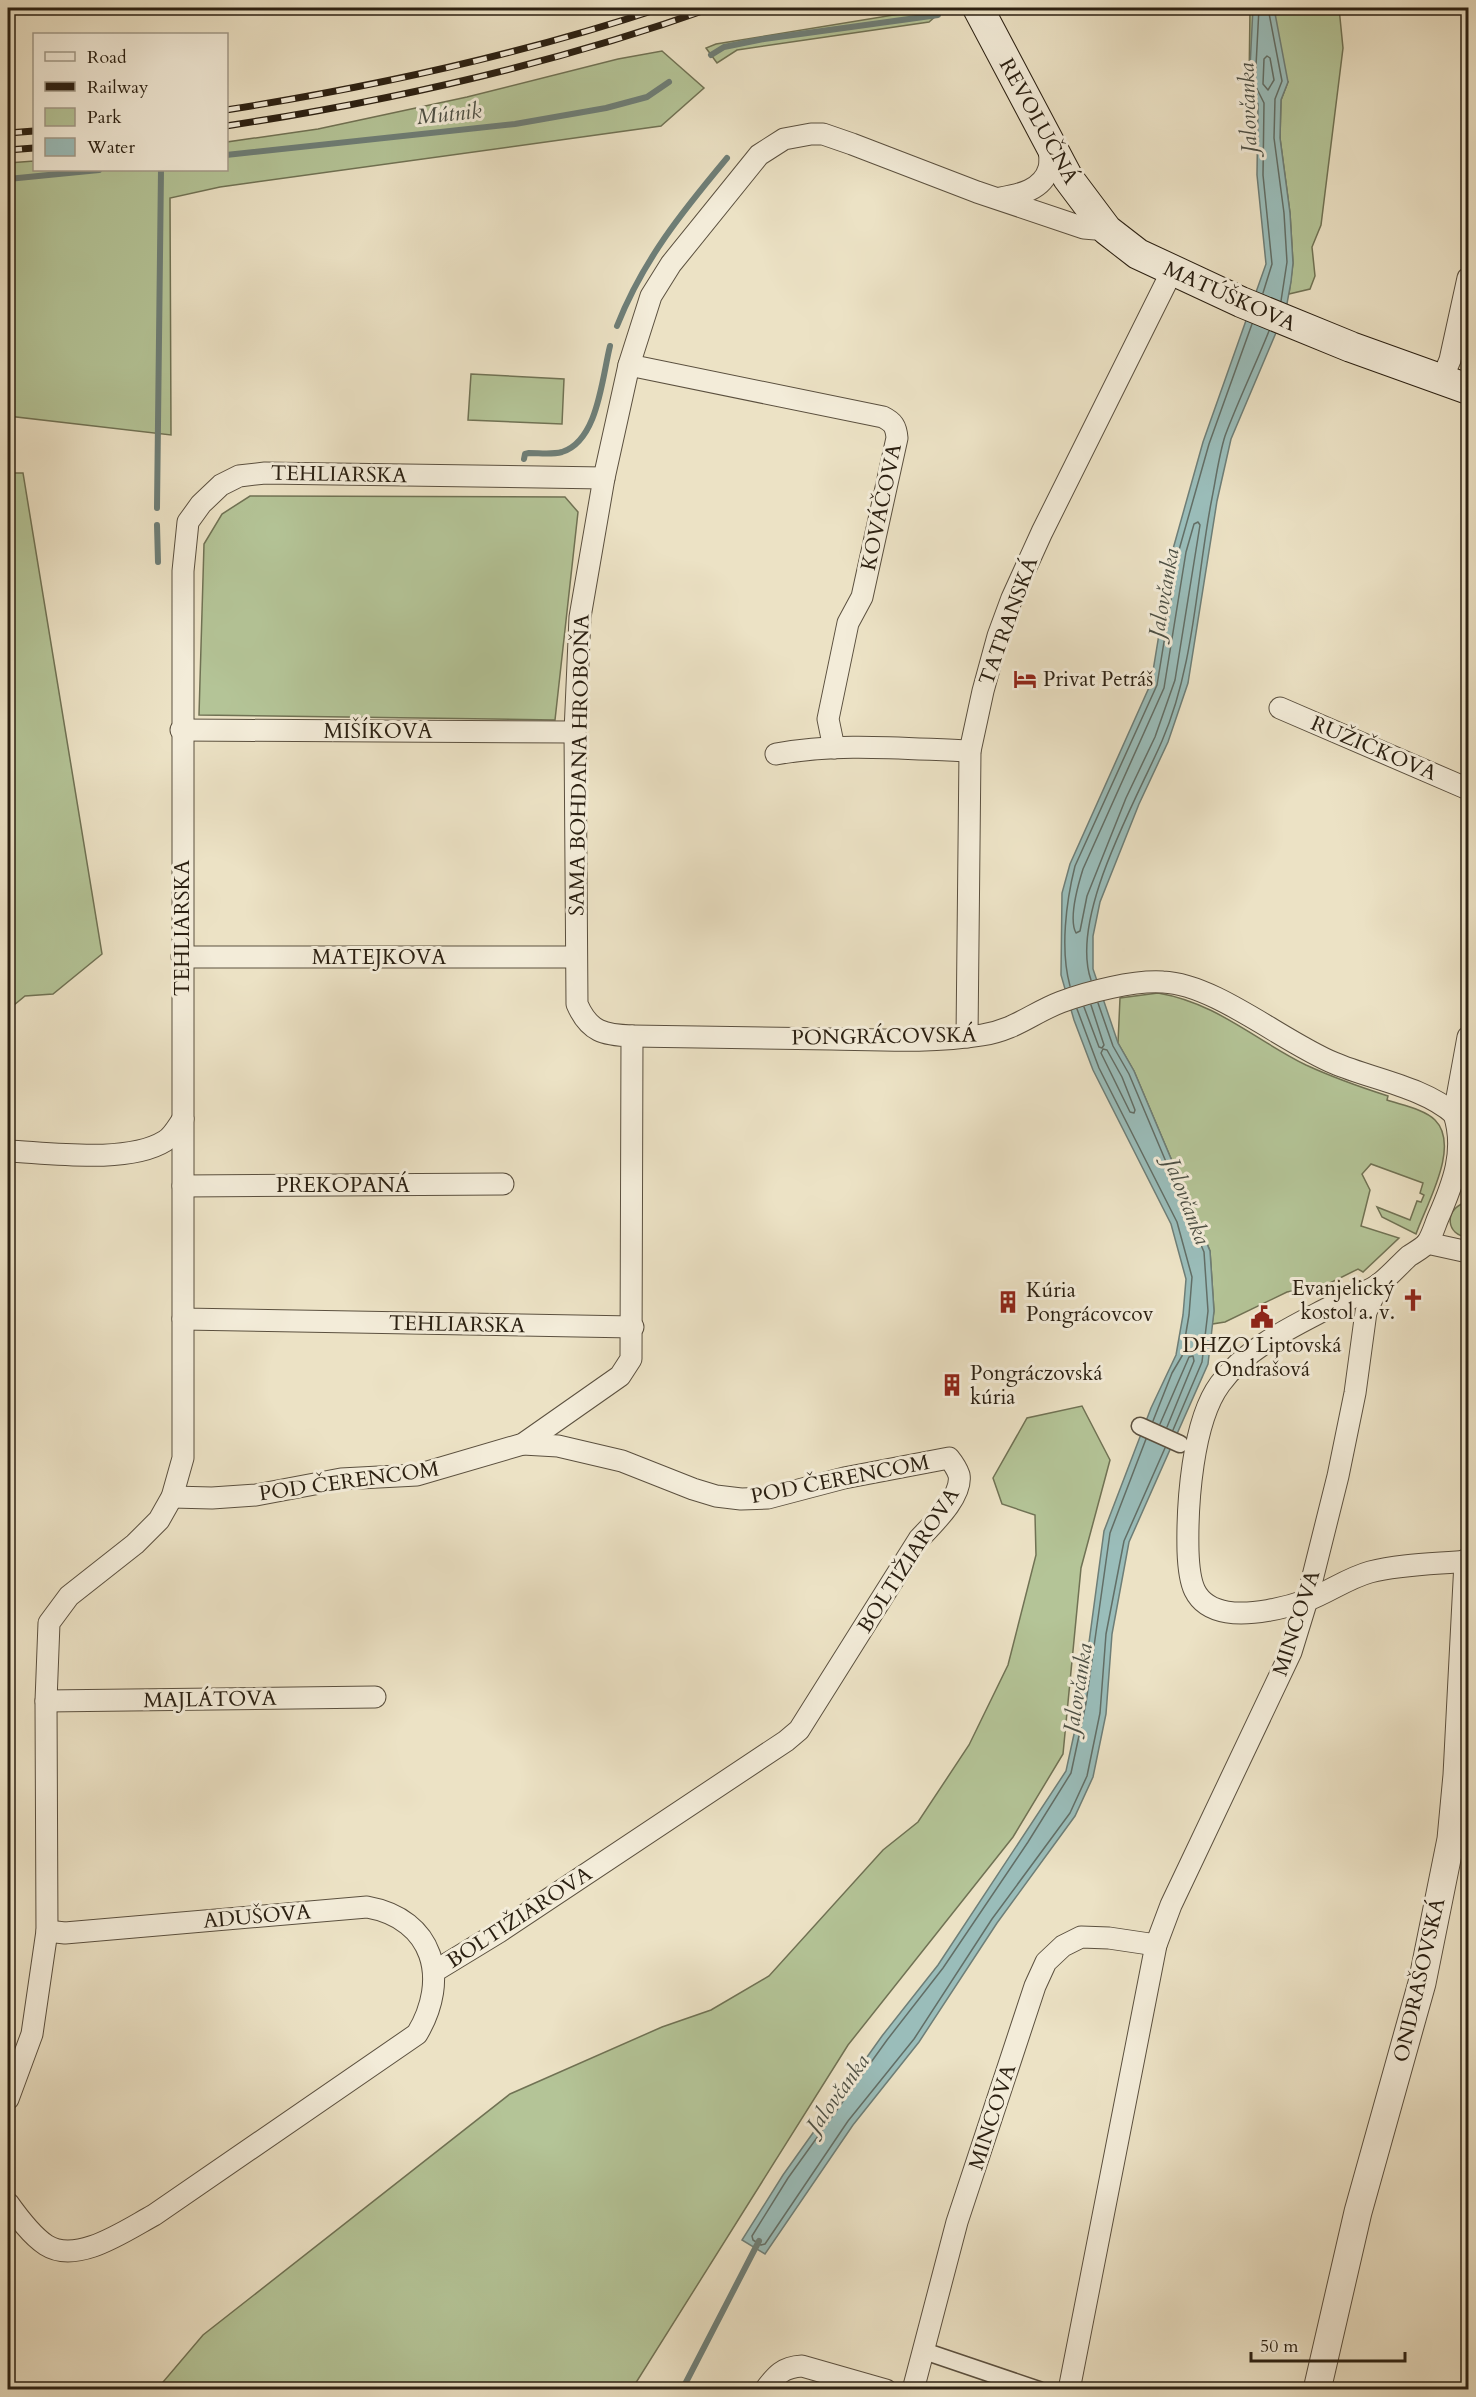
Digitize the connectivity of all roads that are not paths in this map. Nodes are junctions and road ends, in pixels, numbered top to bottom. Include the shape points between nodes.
1 (978, 8) edge
2 (1049, 143) junction
3 (773, 145) joint
4 (996, 198) junction
5 (1107, 230) junction
6 (1172, 271) junction
7 (1468, 278) edge
8 (629, 365) junction
9 (1455, 384) edge
10 (604, 478) junction
11 (1280, 708) dead end
12 (182, 730) junction
13 (576, 732) junction
14 (834, 748) junction
15 (970, 751) junction
16 (776, 754) dead end
17 (1468, 789) edge
18 (182, 957) junction
19 (576, 957) junction
20 (632, 1036) junction
21 (967, 1037) junction
22 (1468, 1037) edge
23 (1454, 1114) junction
24 (183, 1119) junction
25 (8, 1151) edge
26 (503, 1184) dead end
27 (1461, 1185) edge
28 (183, 1186) junction
29 (1428, 1242) junction
30 (1468, 1252) edge
31 (1379, 1284) junction
32 (183, 1319) junction
33 (633, 1327) junction
34 (1140, 1426) dead end
35 (523, 1444) junction
36 (1179, 1444) dead end
37 (949, 1458) joint
38 (172, 1497) junction
39 (1468, 1561) edge
40 (1307, 1600) junction
41 (1467, 1611) edge
42 (375, 1697) dead end
43 (46, 1701) junction
44 (47, 1931) junction
45 (1156, 1944) junction
46 (435, 1971) junction
47 (8, 2099) edge
48 (8, 2203) edge
49 (924, 2351) junction
50 (765, 2390) edge
51 (886, 2390) edge
52 (913, 2390) edge
53 (1039, 2390) edge
54 (1069, 2390) edge
55 (1317, 2390) edge

1 - 2 main road, REVOLUČNÁ
2 - 4 street via 1049,167 1040,184
2 - 5 main road, REVOLUČNÁ via 1068,178
3 - 4 street, MATÚŠKOVA via 798,135 823,134
3 - 8 street, SAMA BOHDANA HROBOŇA via 752,163 671,264 651,296
4 - 5 street, MATÚŠKOVA via 1084,228
5 - 6 main road, MATÚŠKOVA via 1138,254
6 - 9 main road, MATÚŠKOVA via 1302,328
6 - 15 street, TATRANSKÁ via 1012,598 992,658
7 - 9 street via 1450,360
8 - 10 street, SAMA BOHDANA HROBOŇA
8 - 14 street, KOVÁČOVA via 883,417 896,429 862,597 848,623 828,719
10 - 12 street, TEHLIARSKA via 265,472 239,476 221,485 188,522 183,571
10 - 13 street, SAMA BOHDANA HROBOŇA via 580,617
11 - 17 street, RUŽIČKOVA
12 - 13 street, MIŠÍKOVA
12 - 18 street, TEHLIARSKA
13 - 19 street, SAMA BOHDANA HROBOŇA
14 - 15 street
14 - 16 street
15 - 21 street, TATRANSKÁ
18 - 19 street, MATEJKOVA
18 - 24 street, TEHLIARSKA
19 - 20 street, SAMA BOHDANA HROBOŇA via 577,1004 588,1024 612,1035
20 - 21 street, PONGRÁCOVSKÁ via 902,1040
20 - 33 street
21 - 23 street, PONGRÁCOVSKÁ via 1016,1026 1060,1002 1112,989 1165,982 1215,998 1309,1052 1429,1096
22 - 23 street
23 - 27 street
24 - 25 street via 165,1141 133,1151 100,1155
24 - 28 street, TEHLIARSKA
26 - 28 street, PREKOPANÁ
27 - 29 street
28 - 32 street, TEHLIARSKA
29 - 30 street
29 - 31 street
31 - 40 street, MINCOVA via 1366,1312 1338,1476
31 - 40 street via 1286,1331 1238,1364 1214,1394 1196,1450 1188,1519 1188,1566 1194,1592 1210,1607 1228,1612 1250,1612
32 - 33 street, TEHLIARSKA
32 - 38 street via 183,1458
33 - 35 street, POD ČERENCOM via 631,1359 620,1376
34 - 36 street
35 - 37 street, POD ČERENCOM via 558,1446 622,1461 693,1489 741,1499 768,1498 844,1478
35 - 38 street, POD ČERENCOM via 417,1475 340,1479 256,1495
37 - 46 street, BOLTIŽIAROVA via 959,1476 953,1498 919,1539 799,1730
38 - 43 street via 159,1520 69,1596 49,1623
39 - 40 street via 1368,1573
39 - 41 street, ONDRAŠOVSKÁ
40 - 45 street, MINCOVA via 1291,1652
41 - 55 street, ONDRAŠOVSKÁ via 1457,1775 1448,1850 1422,1983 1358,2212
42 - 43 street, MAJLÁTOVA
43 - 44 street
44 - 46 street, ADUŠOVA via 74,1932 367,1907 384,1910 412,1930 426,1945
44 - 47 street via 32,2034
45 - 49 street, MINCOVA via 1081,1937 1063,1946 1046,1962 957,2222
45 - 54 street, MINCOVA
46 - 48 street, BOLTIŽIAROVA via 431,2003 417,2034 154,2215 96,2245 75,2252 60,2251 46,2245
49 - 52 street, MINCOVA
49 - 53 street
50 - 51 street via 782,2370 802,2366

